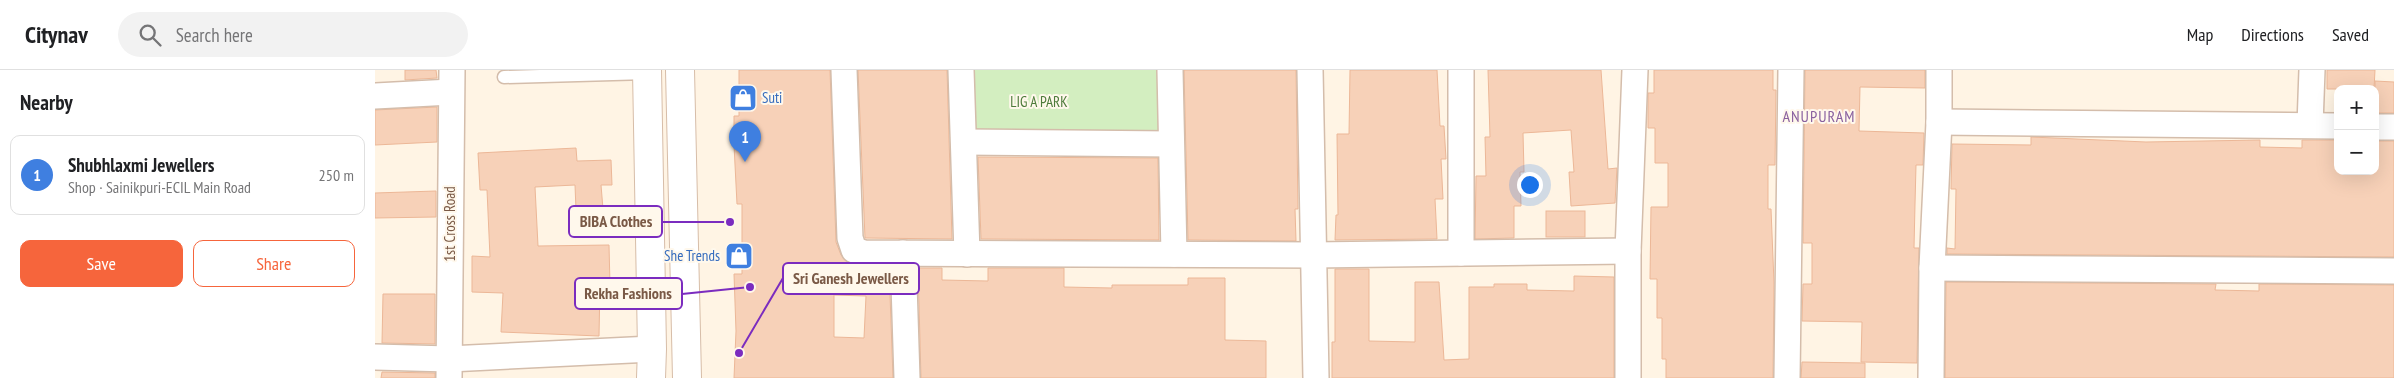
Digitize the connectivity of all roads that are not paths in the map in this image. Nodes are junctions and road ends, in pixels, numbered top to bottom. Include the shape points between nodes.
1 (680, 70) edge
2 (844, 70) edge
3 (961, 70) edge
4 (1170, 70) edge
5 (1310, 70) edge
6 (1461, 70) edge
7 (1635, 70) edge
8 (1791, 70) edge
9 (1939, 70) edge
10 (2312, 70) edge
11 (647, 72) edge
12 (505, 77) dead end
13 (451, 81) edge
14 (375, 96) edge
15 (1939, 122) junction
16 (2310, 126) junction
17 (2334, 126) edge
18 (2379, 127) edge
19 (2394, 127) edge
20 (964, 142) junction
21 (1171, 144) junction
22 (1628, 251) junction
23 (903, 253) junction
24 (1461, 253) junction
25 (967, 254) junction
26 (1174, 254) junction
27 (1313, 255) junction
28 (1932, 268) junction
29 (2394, 271) edge
30 (653, 349) junction
31 (375, 357) edge
32 (449, 368) edge
33 (651, 378) edge
34 (687, 378) edge
35 (907, 378) edge
36 (1316, 378) edge
37 (1628, 378) edge
38 (1787, 378) edge
39 (1931, 378) edge

1 - 34 main road
2 - 23 street via 850,238 854,250 864,253
3 - 20 street
4 - 21 street
5 - 27 street
6 - 24 street
7 - 22 street
8 - 38 street
9 - 15 street
10 - 16 street
11 - 12 lane
11 - 30 main road
13 - 14 street
13 - 32 street, 1st Cross Road
15 - 16 street
15 - 28 street
16 - 17 street
18 - 19 street
20 - 21 street
20 - 25 street
21 - 26 street
22 - 24 street
22 - 37 street
23 - 25 street
23 - 35 street
24 - 27 street
25 - 26 street
26 - 27 street
27 - 36 street
28 - 29 street
28 - 39 street
30 - 32 street
30 - 33 main road
31 - 32 street

